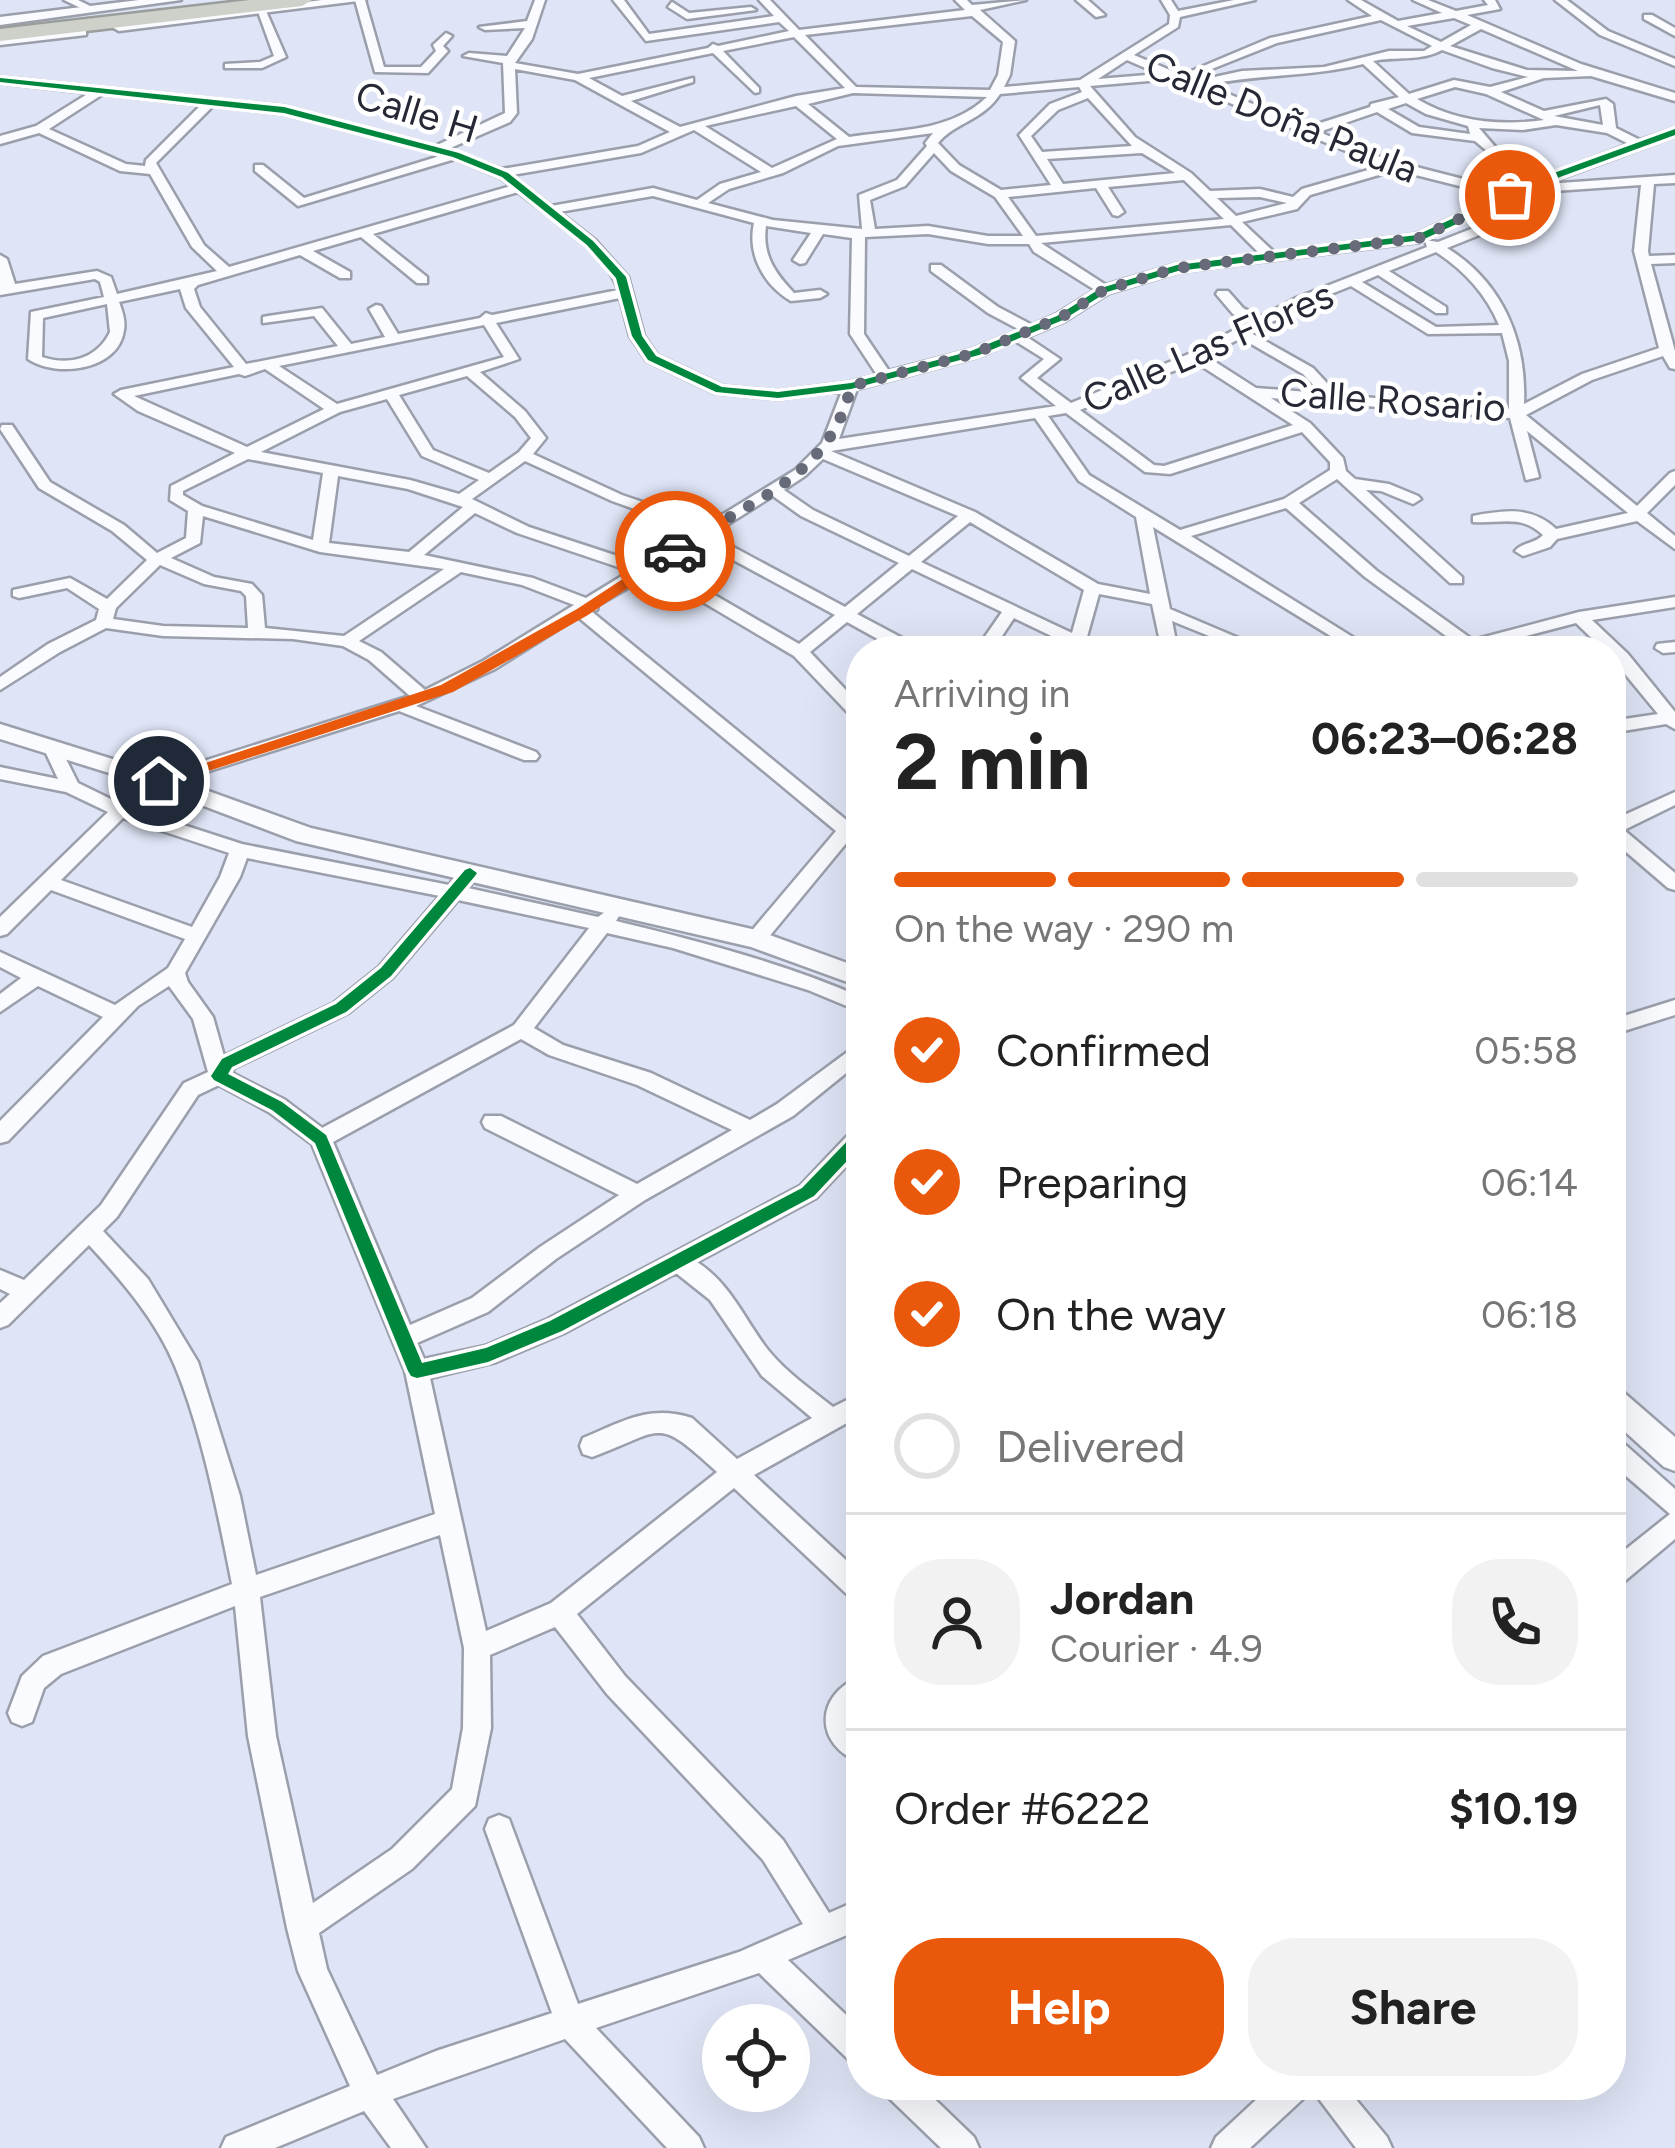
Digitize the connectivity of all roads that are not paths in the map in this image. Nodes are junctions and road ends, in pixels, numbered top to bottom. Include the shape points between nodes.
1 (69, 0) edge
2 (174, 0) edge
3 (302, 0) edge
4 (360, 0) edge
5 (540, 0) edge
6 (618, 0) edge
7 (1021, 0) edge
8 (1081, 0) edge
9 (1166, 0) edge
10 (1250, 0) edge
11 (1353, 0) edge
12 (1382, 0) edge
13 (1418, 0) edge
14 (1489, 0) edge
15 (1560, 0) edge
16 (672, 4) dead end
17 (256, 6) edge
18 (969, 7) edge
19 (773, 9) edge
20 (93, 10) junction
21 (1100, 15) dead end
22 (1175, 15) junction
23 (1460, 15) junction
24 (1648, 17) dead end
25 (1391, 21) junction
26 (532, 24) junction
27 (1482, 24) junction
28 (485, 27) dead end
29 (0, 31) edge
30 (798, 33) junction
31 (1675, 33) edge
32 (446, 36) dead end
33 (1438, 45) junction
34 (713, 47) junction
35 (1394, 54) junction
36 (1124, 55) junction
37 (469, 56) dead end
38 (1365, 60) junction
39 (648, 62) junction
40 (509, 63) junction
41 (1675, 63) edge
42 (229, 66) dead end
43 (1586, 74) junction
44 (1540, 76) junction
45 (578, 77) junction
46 (1174, 78) junction
47 (0, 80) edge
48 (688, 80) dead end
49 (673, 85) junction
50 (1193, 85) junction
51 (1085, 88) junction
52 (755, 90) dead end
53 (853, 90) junction
54 (1641, 90) junction
55 (100, 91) junction
56 (1488, 91) junction
57 (996, 92) junction
58 (1675, 97) edge
59 (1407, 98) junction
60 (625, 99) junction
61 (796, 100) junction
62 (211, 102) junction
63 (1606, 102) junction
64 (1375, 106) junction
65 (1552, 117) junction
66 (1474, 120) junction
67 (694, 124) junction
68 (40, 129) junction
69 (1610, 130) junction
70 (677, 131) junction
71 (940, 132) junction
72 (1306, 133) junction
73 (1476, 138) junction
74 (0, 140) edge
75 (846, 140) junction
76 (1640, 145) junction
77 (932, 148) junction
78 (438, 149) junction
79 (1143, 149) junction
80 (456, 154) junction
81 (805, 154) junction
82 (1040, 156) junction
83 (1670, 157) edge
84 (1395, 166) junction
85 (259, 168) dead end
86 (821, 169) dead end
87 (153, 170) junction
88 (501, 173) junction
89 (771, 173) junction
90 (1187, 176) junction
91 (1546, 179) junction
92 (1648, 182) junction
93 (1100, 185) junction
94 (1058, 186) junction
95 (520, 187) junction
96 (1526, 188) junction
97 (999, 194) junction
98 (1205, 195) junction
99 (1510, 195) junction
100 (702, 202) junction
101 (1297, 202) junction
102 (549, 210) junction
103 (1118, 212) dead end
104 (1232, 221) junction
105 (761, 222) junction
106 (819, 230) junction
107 (363, 232) junction
108 (864, 233) junction
109 (1419, 238) junction
110 (1033, 240) junction
111 (1439, 248) junction
112 (301, 250) junction
113 (1269, 255) junction
114 (806, 257) dead end
115 (0, 259) edge
116 (1644, 260) junction
117 (1670, 262) edge
118 (936, 268) dead end
119 (226, 272) junction
120 (1382, 272) junction
121 (345, 275) dead end
122 (422, 280) dead end
123 (194, 282) junction
124 (1355, 283) junction
125 (5, 290) edge
126 (1104, 290) junction
127 (623, 293) junction
128 (820, 294) dead end
129 (1222, 294) dead end
130 (111, 296) junction
131 (376, 309) dead end
132 (1441, 310) dead end
133 (486, 317) junction
134 (268, 320) dead end
135 (1259, 322) junction
136 (1507, 328) junction
137 (1024, 333) junction
138 (1242, 333) junction
139 (392, 336) junction
140 (348, 350) junction
141 (1666, 350) junction
142 (1196, 356) junction
143 (1675, 365) edge
144 (270, 367) junction
145 (244, 372) junction
146 (471, 372) junction
147 (886, 377) junction
148 (851, 386) junction
149 (1253, 392) junction
150 (392, 395) junction
151 (1332, 397) junction
152 (1073, 408) junction
153 (335, 409) junction
154 (1516, 414) junction
155 (1041, 416) junction
156 (1305, 426) junction
157 (7, 428) dead end
158 (826, 449) junction
159 (244, 452) junction
160 (524, 455) junction
161 (331, 471) junction
162 (1675, 476) edge
163 (1532, 477) dead end
164 (491, 478) junction
165 (1344, 478) junction
166 (774, 490) junction
167 (1413, 499) dead end
168 (1288, 502) junction
169 (467, 503) junction
170 (196, 509) junction
171 (969, 515) junction
172 (1636, 516) junction
173 (1142, 518) junction
174 (1479, 519) dead end
175 (702, 532) junction
176 (1179, 535) junction
177 (1552, 535) junction
178 (1675, 544) edge
179 (320, 548) junction
180 (1523, 551) dead end
181 (412, 557) junction
182 (157, 559) junction
183 (908, 562) junction
184 (459, 566) junction
185 (650, 568) junction
186 (1456, 580) dead end
187 (1093, 588) junction
188 (19, 593) dead end
189 (1675, 602) edge
190 (1164, 607) junction
191 (586, 609) junction
192 (1012, 610) junction
193 (106, 615) junction
194 (844, 615) junction
195 (1579, 617) junction
196 (257, 631) junction
197 (884, 636) edge
198 (994, 636) edge
199 (1058, 636) edge
200 (1080, 636) edge
201 (1168, 636) edge
202 (1228, 636) edge
203 (1343, 636) edge
204 (1457, 636) edge
205 (1523, 636) edge
206 (1599, 636) edge
207 (347, 643) junction
208 (800, 652) junction
209 (1626, 663) edge
210 (0, 685) edge
211 (423, 698) junction
212 (846, 700) edge
213 (398, 705) junction
214 (1673, 719) edge
215 (1626, 725) edge
216 (0, 731) edge
217 (53, 749) junction
218 (530, 756) dead end
219 (0, 773) edge
220 (159, 781) junction
221 (71, 787) junction
222 (1675, 799) edge
223 (120, 811) junction
224 (1626, 822) edge
225 (846, 831) edge
226 (304, 835) junction
227 (1626, 842) edge
228 (846, 844) edge
229 (240, 850) junction
230 (289, 858) junction
231 (47, 882) junction
232 (462, 883) junction
233 (1675, 883) edge
234 (609, 916) junction
235 (0, 929) edge
236 (194, 935) junction
237 (746, 945) junction
238 (0, 958) edge
239 (175, 973) junction
240 (846, 974) edge
241 (37, 976) junction
242 (846, 997) edge
243 (0, 1005) edge
244 (1675, 1007) edge
245 (118, 1015) junction
246 (1626, 1023) edge
247 (521, 1030) junction
248 (846, 1062) edge
249 (218, 1076) junction
250 (493, 1122) dead end
251 (752, 1130) junction
252 (0, 1135) edge
253 (321, 1139) junction
254 (846, 1152) edge
255 (637, 1194) junction
256 (89, 1230) junction
257 (677, 1262) junction
258 (0, 1279) edge
259 (26, 1291) junction
260 (0, 1318) edge
261 (403, 1339) junction
262 (417, 1371) junction
263 (846, 1410) edge
264 (1626, 1413) edge
265 (829, 1418) junction
266 (592, 1447) dead end
267 (1675, 1457) edge
268 (1626, 1461) edge
269 (733, 1474) junction
270 (1675, 1505) edge
271 (447, 1521) junction
272 (1675, 1524) edge
273 (1626, 1565) edge
274 (846, 1577) edge
275 (246, 1590) junction
276 (560, 1612) junction
277 (476, 1648) junction
278 (846, 1703) edge
279 (22, 1713) dead end
280 (846, 1734) edge
281 (500, 1829) dead end
282 (846, 1920) edge
283 (302, 1928) junction
284 (823, 1930) junction
285 (763, 1956) junction
286 (570, 2022) junction
287 (846, 2036) edge
288 (368, 2091) junction
289 (913, 2100) edge
290 (1279, 2100) edge
291 (1336, 2100) edge
292 (237, 2148) edge
293 (410, 2148) edge
294 (688, 2148) edge
295 (963, 2148) edge
296 (1227, 2148) edge
297 (1376, 2148) edge

1 - 20 street
2 - 20 street
3 - 29 highway
4 - 17 street
4 - 32 street via 386,74 424,71
5 - 26 street
6 - 19 street via 646,38
7 - 18 street
8 - 21 street
9 - 22 street
10 - 22 street
11 - 25 street
12 - 25 street
13 - 23 street
14 - 23 street via 1496,7
15 - 41 street via 1604,33
16 - 19 street via 687,16
17 - 29 highway
17 - 42 street via 280,57
18 - 30 street
18 - 57 street via 1009,41
19 - 30 street
20 - 29 street
22 - 36 street via 1174,25
23 - 25 street
23 - 27 street
24 - 31 street
25 - 33 street
25 - 35 street
25 - 46 street via 1274,40
26 - 28 street
26 - 40 street
27 - 33 street
27 - 43 street
30 - 34 street
30 - 53 street
33 - 35 street via 1426,54
33 - 44 street
34 - 39 street
34 - 52 street
35 - 38 street
36 - 46 street, Calle Doña Paula
36 - 51 street
37 - 40 street
38 - 50 street
38 - 59 street
39 - 45 street
39 - 49 street
40 - 45 street
40 - 78 street via 506,119
43 - 44 street
43 - 54 street
44 - 56 street
45 - 60 street
46 - 50 street, Calle Doña Paula
46 - 51 street
47 - 55 street, Calle H
48 - 49 street
49 - 60 street
50 - 72 street, Calle Doña Paula
51 - 57 street
51 - 79 street
51 - 82 street via 1030,126 1025,135
53 - 57 street
53 - 61 street
54 - 58 street
54 - 63 street
55 - 62 street, Calle H
55 - 68 street
56 - 59 street via 1456,83
56 - 65 street
57 - 71 street via 971,120
59 - 64 street
59 - 66 street
60 - 70 street
61 - 67 street
61 - 75 street
62 - 78 street, Calle H via 284,110
62 - 87 street via 153,155
63 - 65 street
63 - 69 street
64 - 72 street
64 - 73 street via 1416,130
65 - 66 street via 1528,128
65 - 69 street
66 - 73 street
67 - 70 street
67 - 89 street
68 - 74 street
68 - 87 street via 124,168
69 - 76 street
70 - 88 street via 641,149
71 - 75 street
71 - 77 street
72 - 84 street, Calle Doña Paula
73 - 91 street
75 - 81 street
76 - 83 street, Calle H
76 - 91 street, Calle H
77 - 97 street
77 - 108 street via 902,183 863,198
78 - 80 street, Calle H
79 - 82 street
79 - 90 street
80 - 85 street via 302,203
80 - 88 street, Calle H
81 - 86 street
81 - 89 street
82 - 94 street
83 - 92 street
84 - 99 street, Calle Doña Paula
84 - 101 street via 1306,192
87 - 119 street via 199,247
88 - 95 street, Calle H
89 - 100 street via 717,189
90 - 93 street
90 - 98 street
91 - 96 street, Calle H
92 - 96 street
92 - 116 street
93 - 94 street
93 - 103 street
94 - 97 street
95 - 102 street, Calle H
95 - 107 street
96 - 99 street, Calle H
96 - 111 street, Calle Las Flores via 1548,203
97 - 110 street
98 - 101 street via 1260,193
98 - 104 street
99 - 109 street, Calle H
100 - 102 street via 653,192
100 - 105 street
101 - 104 street
102 - 127 street, Calle H via 621,277
104 - 110 street
104 - 113 street
105 - 106 street
105 - 128 street via 765,268 791,297
106 - 108 street
106 - 114 street
107 - 112 street
107 - 122 street
108 - 110 street
108 - 147 street via 857,334
109 - 111 street
109 - 113 street, Calle H
110 - 126 street
111 - 120 street, Calle Las Flores
111 - 136 street via 1483,279
112 - 119 street
112 - 121 street
113 - 126 street, Calle H via 1177,268
115 - 125 street
116 - 117 street
116 - 141 street
118 - 137 street
119 - 123 street
120 - 124 street, Calle Las Flores
120 - 132 street
123 - 130 street
123 - 145 street via 187,289 193,308
124 - 135 street, Calle Las Flores
124 - 136 street via 1433,331
125 - 130 street via 98,274
126 - 137 street, Calle H
127 - 133 street
127 - 148 street, Calle H via 652,358 720,390 778,395
129 - 135 street
130 - 130 street via 36,314 35,358 67,365 94,358 116,337
131 - 139 street
133 - 139 street
133 - 146 street via 512,358
134 - 140 street via 317,311
135 - 138 street, Calle Las Flores
136 - 154 street
137 - 147 street, Calle H
137 - 152 street via 1053,359 1028,377
138 - 142 street, Calle Las Flores
138 - 151 street via 1308,370
139 - 140 street
140 - 144 street
141 - 143 street
141 - 154 street, Calle Rosario via 1587,377
142 - 149 street
142 - 152 street, Calle Las Flores
144 - 145 street
144 - 153 street
145 - 159 street via 121,394
146 - 150 street
146 - 160 street via 536,430
147 - 148 street, Calle H
148 - 158 street
149 - 151 street, Calle Rosario
149 - 156 street
150 - 153 street
150 - 164 street via 427,453
151 - 154 street, Calle Rosario
152 - 155 street, Calle Las Flores
152 - 156 street via 1157,472
153 - 159 street
154 - 163 street
154 - 172 street
155 - 158 street, Calle Las Flores
155 - 173 street via 1084,478
156 - 165 street
157 - 182 street via 44,485
158 - 166 street
158 - 171 street
159 - 161 street
159 - 170 street via 176,489 175,497
160 - 164 street
160 - 175 street
161 - 169 street
161 - 179 street
162 - 172 street
164 - 169 street
165 - 167 street
165 - 168 street
165 - 186 street
166 - 175 street
166 - 183 street
168 - 176 street
168 - 204 street
169 - 181 street
169 - 185 street via 523,530
170 - 179 street
170 - 182 street via 194,541
171 - 183 street
171 - 187 street
172 - 177 street
172 - 178 street
173 - 176 street
173 - 190 street
174 - 177 street via 1529,514
175 - 185 street
175 - 194 street
176 - 203 street
177 - 180 street
179 - 181 street
181 - 184 street
182 - 193 street
182 - 196 street via 246,587
183 - 192 street
183 - 194 street
184 - 191 street via 527,581
184 - 207 street
185 - 191 street
185 - 208 street
187 - 190 street
187 - 200 street
188 - 193 street via 70,583
189 - 195 street
190 - 201 street
190 - 202 street
191 - 211 street
191 - 225 street
192 - 198 street
192 - 199 street
193 - 196 street via 163,631
193 - 210 street
194 - 197 street
194 - 208 street
195 - 205 street
195 - 206 street
196 - 207 street
207 - 211 street
208 - 212 street
209 - 214 street
211 - 213 street
213 - 218 street
213 - 220 street
214 - 215 street
216 - 217 street
217 - 220 street
217 - 221 street
219 - 221 street
220 - 223 street
220 - 226 street
221 - 223 street
222 - 224 street
223 - 229 street
223 - 231 street
226 - 230 street
226 - 232 street
227 - 233 street
228 - 237 street
229 - 230 street
229 - 236 street
230 - 232 street
231 - 235 street
231 - 236 street
232 - 234 street
232 - 249 street via 386,972 341,1008 227,1063
234 - 237 street
234 - 247 street
236 - 239 street
237 - 240 street
237 - 242 street
238 - 241 street
239 - 245 street
239 - 249 street via 203,1016
241 - 243 street
241 - 245 street
244 - 246 street
245 - 252 street
247 - 251 street
247 - 253 street
248 - 251 street
249 - 253 street
249 - 256 street via 191,1089
250 - 255 street
251 - 255 street
253 - 261 street
254 - 257 street via 808,1192
255 - 261 street via 480,1305
256 - 259 street
256 - 275 street via 140,1286 186,1362
257 - 262 street via 539,1334
257 - 265 street via 721,1291 766,1365
258 - 259 street
259 - 260 street
261 - 262 street
262 - 271 street
263 - 265 street
264 - 267 street
265 - 269 street
266 - 269 street via 667,1420
268 - 270 street
269 - 274 street
269 - 276 street
271 - 275 street
271 - 277 street
272 - 273 street
275 - 279 street via 38,1672
275 - 283 street via 262,1736
276 - 277 street
276 - 284 street via 616,1685 773,1850
277 - 283 street via 477,1728 465,1796 402,1859
278 - 280 street via 836,1712
281 - 286 street
282 - 284 street
283 - 288 street
284 - 285 street
285 - 286 street
285 - 287 street
286 - 288 street
286 - 294 street
288 - 292 street
288 - 293 street
289 - 295 street
290 - 296 street
291 - 297 street

